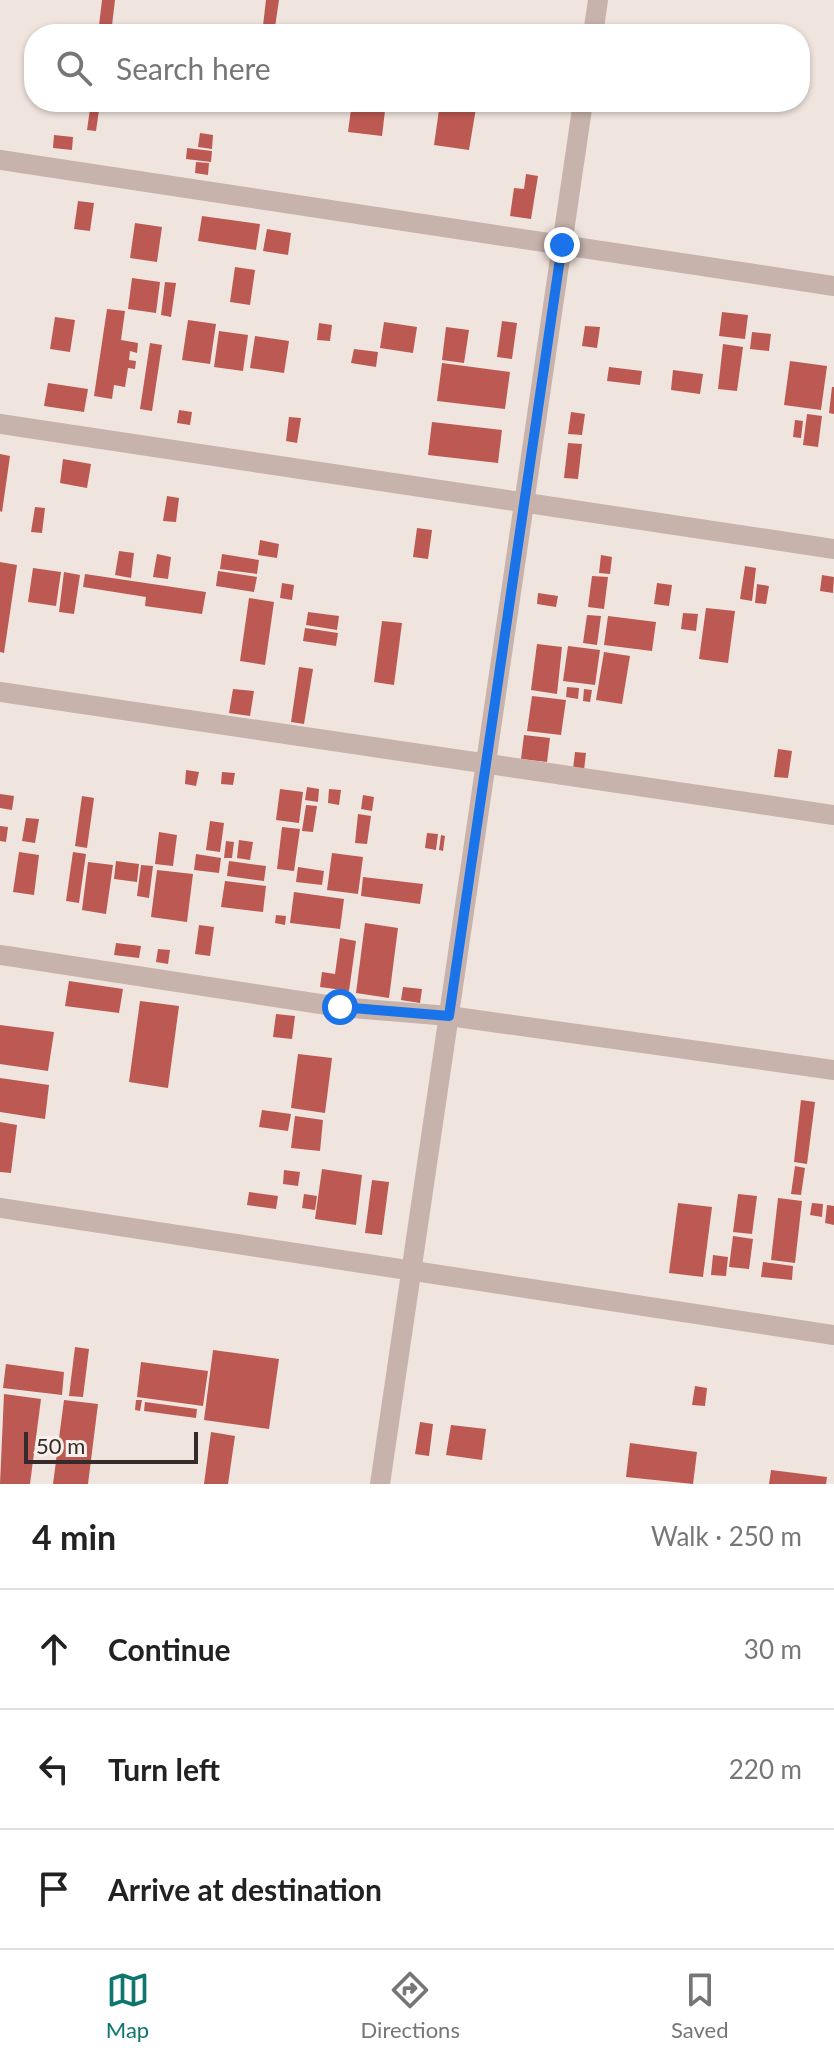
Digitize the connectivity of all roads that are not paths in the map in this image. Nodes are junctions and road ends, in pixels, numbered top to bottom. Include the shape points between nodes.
1 (598, 0) edge
2 (594, 24) edge
3 (582, 112) edge
4 (0, 160) edge
5 (562, 245) junction
6 (834, 286) edge
7 (0, 424) edge
8 (524, 504) junction
9 (834, 549) edge
10 (0, 692) edge
11 (486, 764) junction
12 (834, 815) edge
13 (0, 955) edge
14 (449, 1016) junction
15 (834, 1070) edge
16 (0, 1208) edge
17 (411, 1273) junction
18 (834, 1335) edge
19 (380, 1484) edge

1 - 2 street
3 - 5 street
4 - 5 street
5 - 6 street
5 - 8 street
7 - 8 street
8 - 9 street
8 - 11 street
10 - 11 street
11 - 12 street
11 - 14 street
13 - 14 street via 340,1007
14 - 15 street
14 - 17 street
16 - 17 street
17 - 18 street
17 - 19 street

